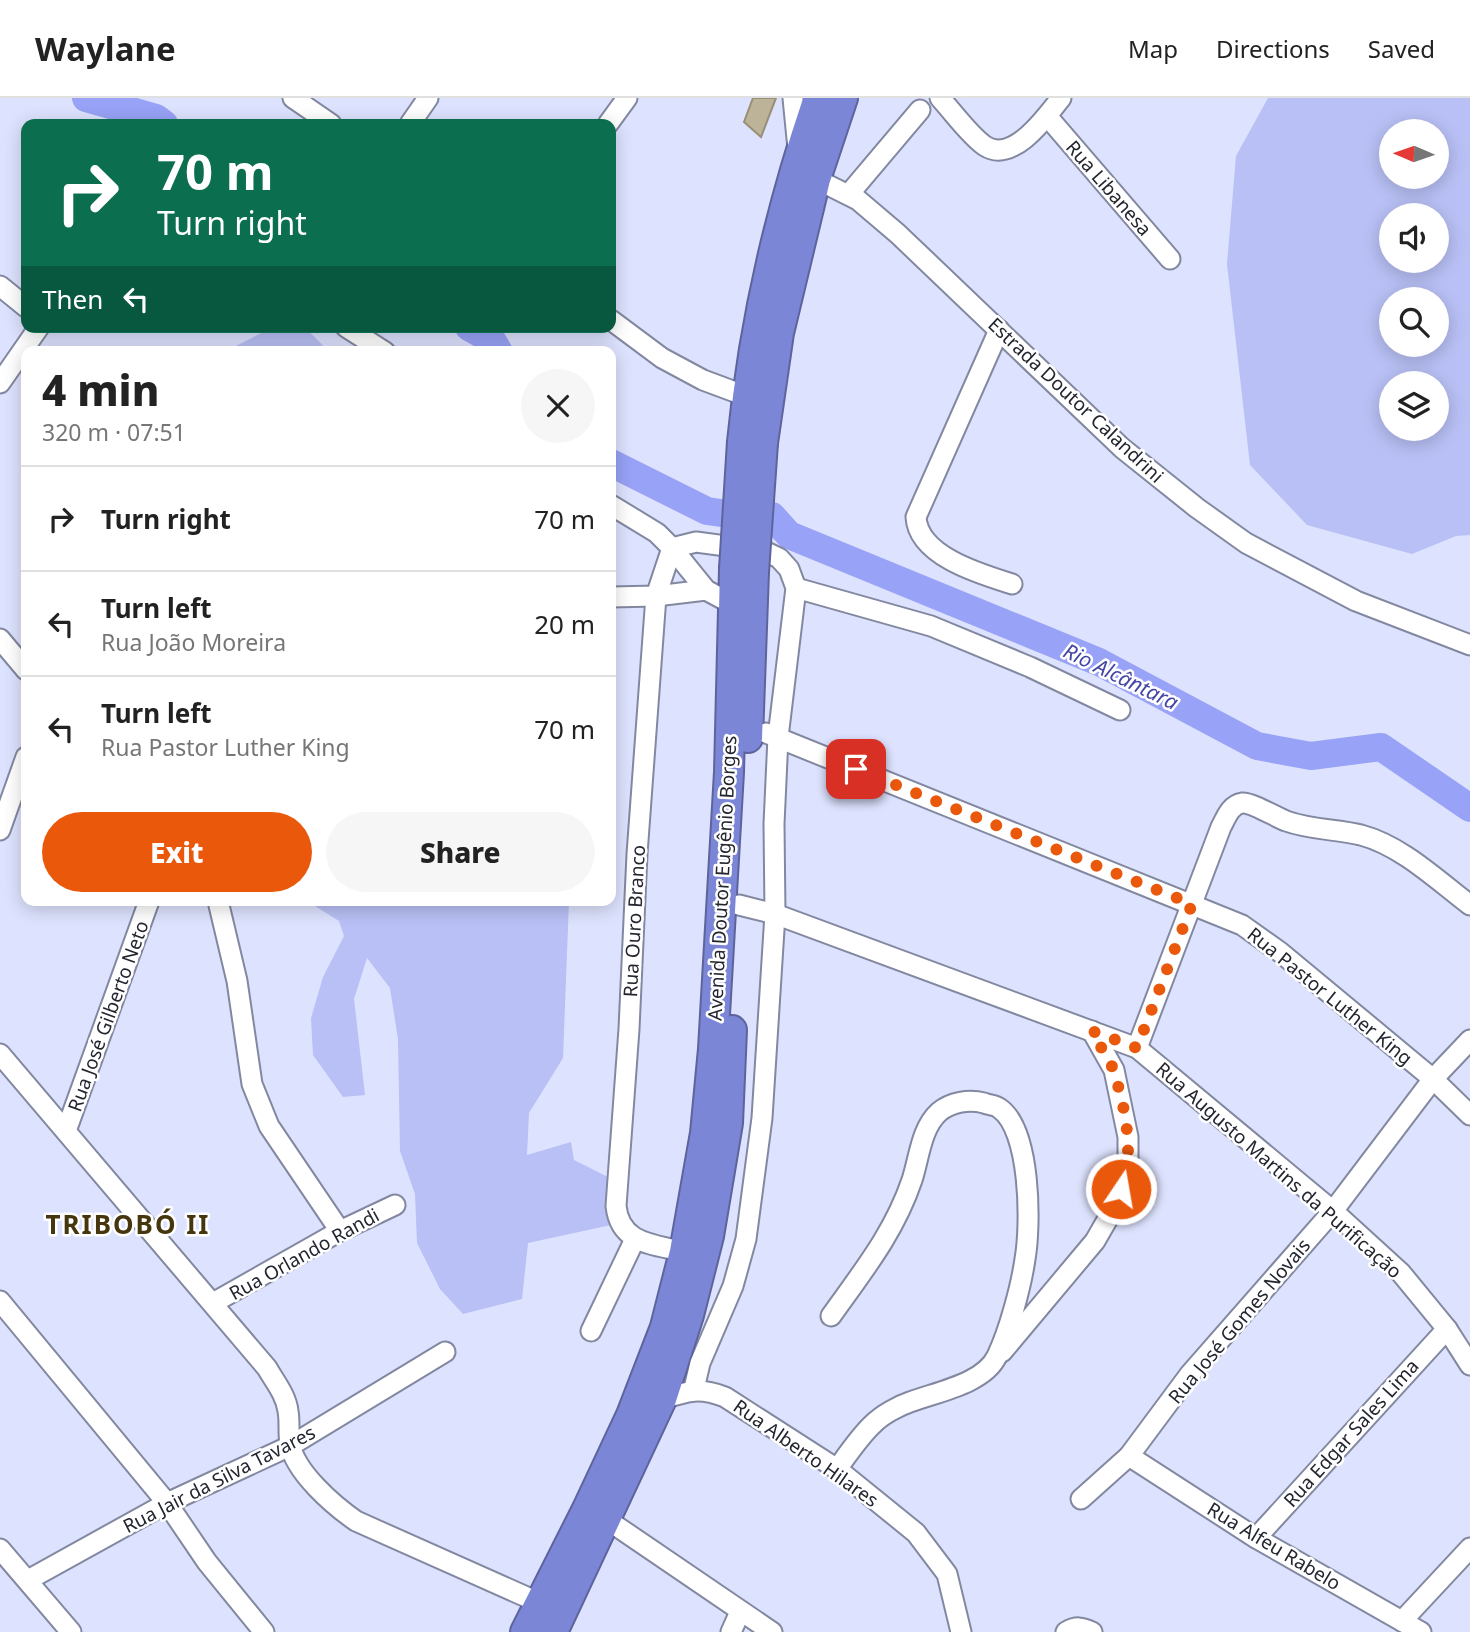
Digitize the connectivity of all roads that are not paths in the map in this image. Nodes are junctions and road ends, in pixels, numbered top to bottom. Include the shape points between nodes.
1 (293, 98) edge
2 (428, 98) edge
3 (627, 98) edge
4 (793, 98) edge
5 (818, 98) edge
6 (843, 98) edge
7 (940, 98) edge
8 (1061, 98) edge
9 (920, 110) dead end
10 (1047, 116) junction
11 (324, 119) edge
12 (414, 119) edge
13 (612, 119) edge
14 (798, 156) junction
15 (816, 179) junction
16 (849, 194) junction
17 (1170, 259) dead end
18 (0, 286) edge
19 (21, 303) edge
20 (616, 324) edge
21 (999, 330) junction
22 (355, 333) edge
23 (376, 346) edge
24 (21, 353) edge
25 (0, 383) edge
26 (746, 396) junction
27 (752, 442) junction
28 (616, 508) edge
29 (672, 548) junction
30 (744, 570) junction
31 (1012, 584) dead end
32 (796, 588) junction
33 (706, 590) junction
34 (656, 596) junction
35 (616, 597) edge
36 (732, 604) junction
37 (0, 639) edge
38 (1470, 646) edge
39 (21, 664) edge
40 (1120, 710) dead end
41 (749, 727) junction
42 (778, 737) junction
43 (21, 771) edge
44 (0, 830) edge
45 (1192, 904) junction
46 (739, 905) junction
47 (1470, 905) edge
48 (147, 906) edge
49 (219, 906) edge
50 (775, 914) junction
51 (1092, 1031) junction
52 (1470, 1040) edge
53 (1137, 1048) junction
54 (0, 1054) edge
55 (1433, 1079) junction
56 (1470, 1115) edge
57 (762, 1118) junction
58 (727, 1123) junction
59 (66, 1131) junction
60 (395, 1205) dead end
61 (1333, 1211) junction
62 (340, 1230) junction
63 (635, 1239) junction
64 (684, 1252) junction
65 (0, 1301) edge
66 (213, 1303) junction
67 (831, 1316) dead end
68 (1447, 1329) junction
69 (591, 1331) dead end
70 (444, 1352) dead end
71 (996, 1359) junction
72 (1470, 1365) edge
73 (694, 1389) junction
74 (662, 1399) junction
75 (290, 1446) junction
76 (1129, 1456) junction
77 (836, 1469) junction
78 (1081, 1499) dead end
79 (167, 1503) junction
80 (606, 1519) junction
81 (1256, 1538) junction
82 (1470, 1548) edge
83 (0, 1549) edge
84 (28, 1580) junction
85 (540, 1603) junction
86 (740, 1612) junction
87 (1402, 1621) junction
88 (71, 1632) edge
89 (264, 1632) edge
90 (525, 1632) edge
91 (553, 1632) edge
92 (731, 1632) edge
93 (772, 1632) edge
94 (961, 1632) edge
95 (1066, 1632) edge
96 (1092, 1632) edge
97 (1421, 1632) edge

1 - 11 street
2 - 12 street
3 - 13 street
4 - 14 street
5 - 14 highway, Avenida Doutor Eugênio Borges
6 - 15 highway, Avenida Doutor Eugênio Borges
7 - 10 street via 984,145 996,150 1016,146
8 - 10 street
9 - 16 street
10 - 17 street, Rua Libanesa
14 - 26 highway, Avenida Doutor Eugênio Borges via 765,290
15 - 16 street, Estrada Doutor Calandrini
15 - 27 highway, Avenida Doutor Eugênio Borges
16 - 21 street, Estrada Doutor Calandrini
18 - 19 street
20 - 26 street via 662,358
21 - 31 street via 916,517 916,526 932,548 976,572
21 - 38 street, Estrada Doutor Calandrini via 1122,448 1246,543 1356,601
22 - 23 street
24 - 25 street
26 - 27 highway, Avenida Doutor Eugênio Borges
27 - 30 highway, Avenida Doutor Eugênio Borges, bridge
28 - 29 street
29 - 32 street via 696,542 764,551 789,569
29 - 33 street
29 - 34 street, Rua Ouro Branco
30 - 36 highway, Avenida Doutor Eugênio Borges
30 - 41 highway, Avenida Doutor Eugênio Borges
32 - 40 street via 931,626
32 - 42 street
33 - 34 street
33 - 36 street
34 - 35 street
34 - 63 street, Rua Ouro Branco via 616,1206 622,1228
36 - 64 highway, Avenida Doutor Eugênio Borges via 729,772 713,1049 705,1133
37 - 39 street
41 - 42 street, Rua Pastor Luther King
41 - 46 highway, Avenida Doutor Eugênio Borges
42 - 45 street, Rua Pastor Luther King
42 - 50 street
43 - 44 street
45 - 47 street via 1221,827 1231,809 1244,803 1289,822 1361,835 1385,845
45 - 53 street
45 - 55 street, Rua Pastor Luther King via 1242,925 1280,952
46 - 50 street, Rua Augusto Martins da Purificação
46 - 58 highway, Avenida Doutor Eugênio Borges
48 - 59 street, Rua José Gilberto Neto
49 - 62 street via 237,981 252,1084 269,1126
50 - 51 street, Rua Augusto Martins da Purificação
50 - 57 street
51 - 53 street, Rua Augusto Martins da Purificação
51 - 71 street via 1114,1070 1128,1137 1128,1170 1095,1241
52 - 55 street, Rua José Gomes Novais
53 - 61 street, Rua Augusto Martins da Purificação
54 - 59 street
55 - 56 street, Rua Pastor Luther King
55 - 61 street, Rua José Gomes Novais
57 - 58 street
57 - 73 street via 746,1239
58 - 74 highway, Avenida Doutor Eugênio Borges via 709,1236
59 - 66 street
60 - 62 street, Rua Orlando Randi
61 - 68 street, Rua Augusto Martins da Purificação via 1401,1273
61 - 76 street, Rua José Gomes Novais via 1190,1374
62 - 66 street, Rua Orlando Randi
63 - 64 street
63 - 69 street
64 - 85 highway, Avenida Doutor Eugênio Borges via 665,1327 631,1415
65 - 79 street
66 - 75 street via 283,1394
67 - 71 street via 889,1235 912,1181 923,1138 938,1113 955,1102 977,1101 999,1108 1016,1126 1027,1194 1026,1257
68 - 72 street, Rua Augusto Martins da Purificação
68 - 81 street, Rua Edgar Sales Lima
70 - 75 street, Rua Jair da Silva Tavares
71 - 77 street via 967,1382 908,1402 874,1423
73 - 74 street
73 - 77 street, Rua Alberto Hilares via 725,1397
74 - 80 highway, Avenida Doutor Eugênio Borges
75 - 79 street, Rua Jair da Silva Tavares
75 - 85 street via 330,1504 356,1521
76 - 78 street, Rua José Gomes Novais
76 - 81 street, Rua Alfeu Rabelo
77 - 94 street, Rua Alberto Hilares via 916,1533 947,1574
79 - 84 street, Rua Jair da Silva Tavares
79 - 89 street
80 - 86 street
80 - 91 highway, Avenida Doutor Eugênio Borges
81 - 87 street, Rua Alfeu Rabelo
82 - 87 street
83 - 84 street
84 - 88 street
85 - 90 highway, Avenida Doutor Eugênio Borges
86 - 92 street
86 - 93 street
87 - 97 street, Rua Alfeu Rabelo
95 - 96 street via 1081,1627

